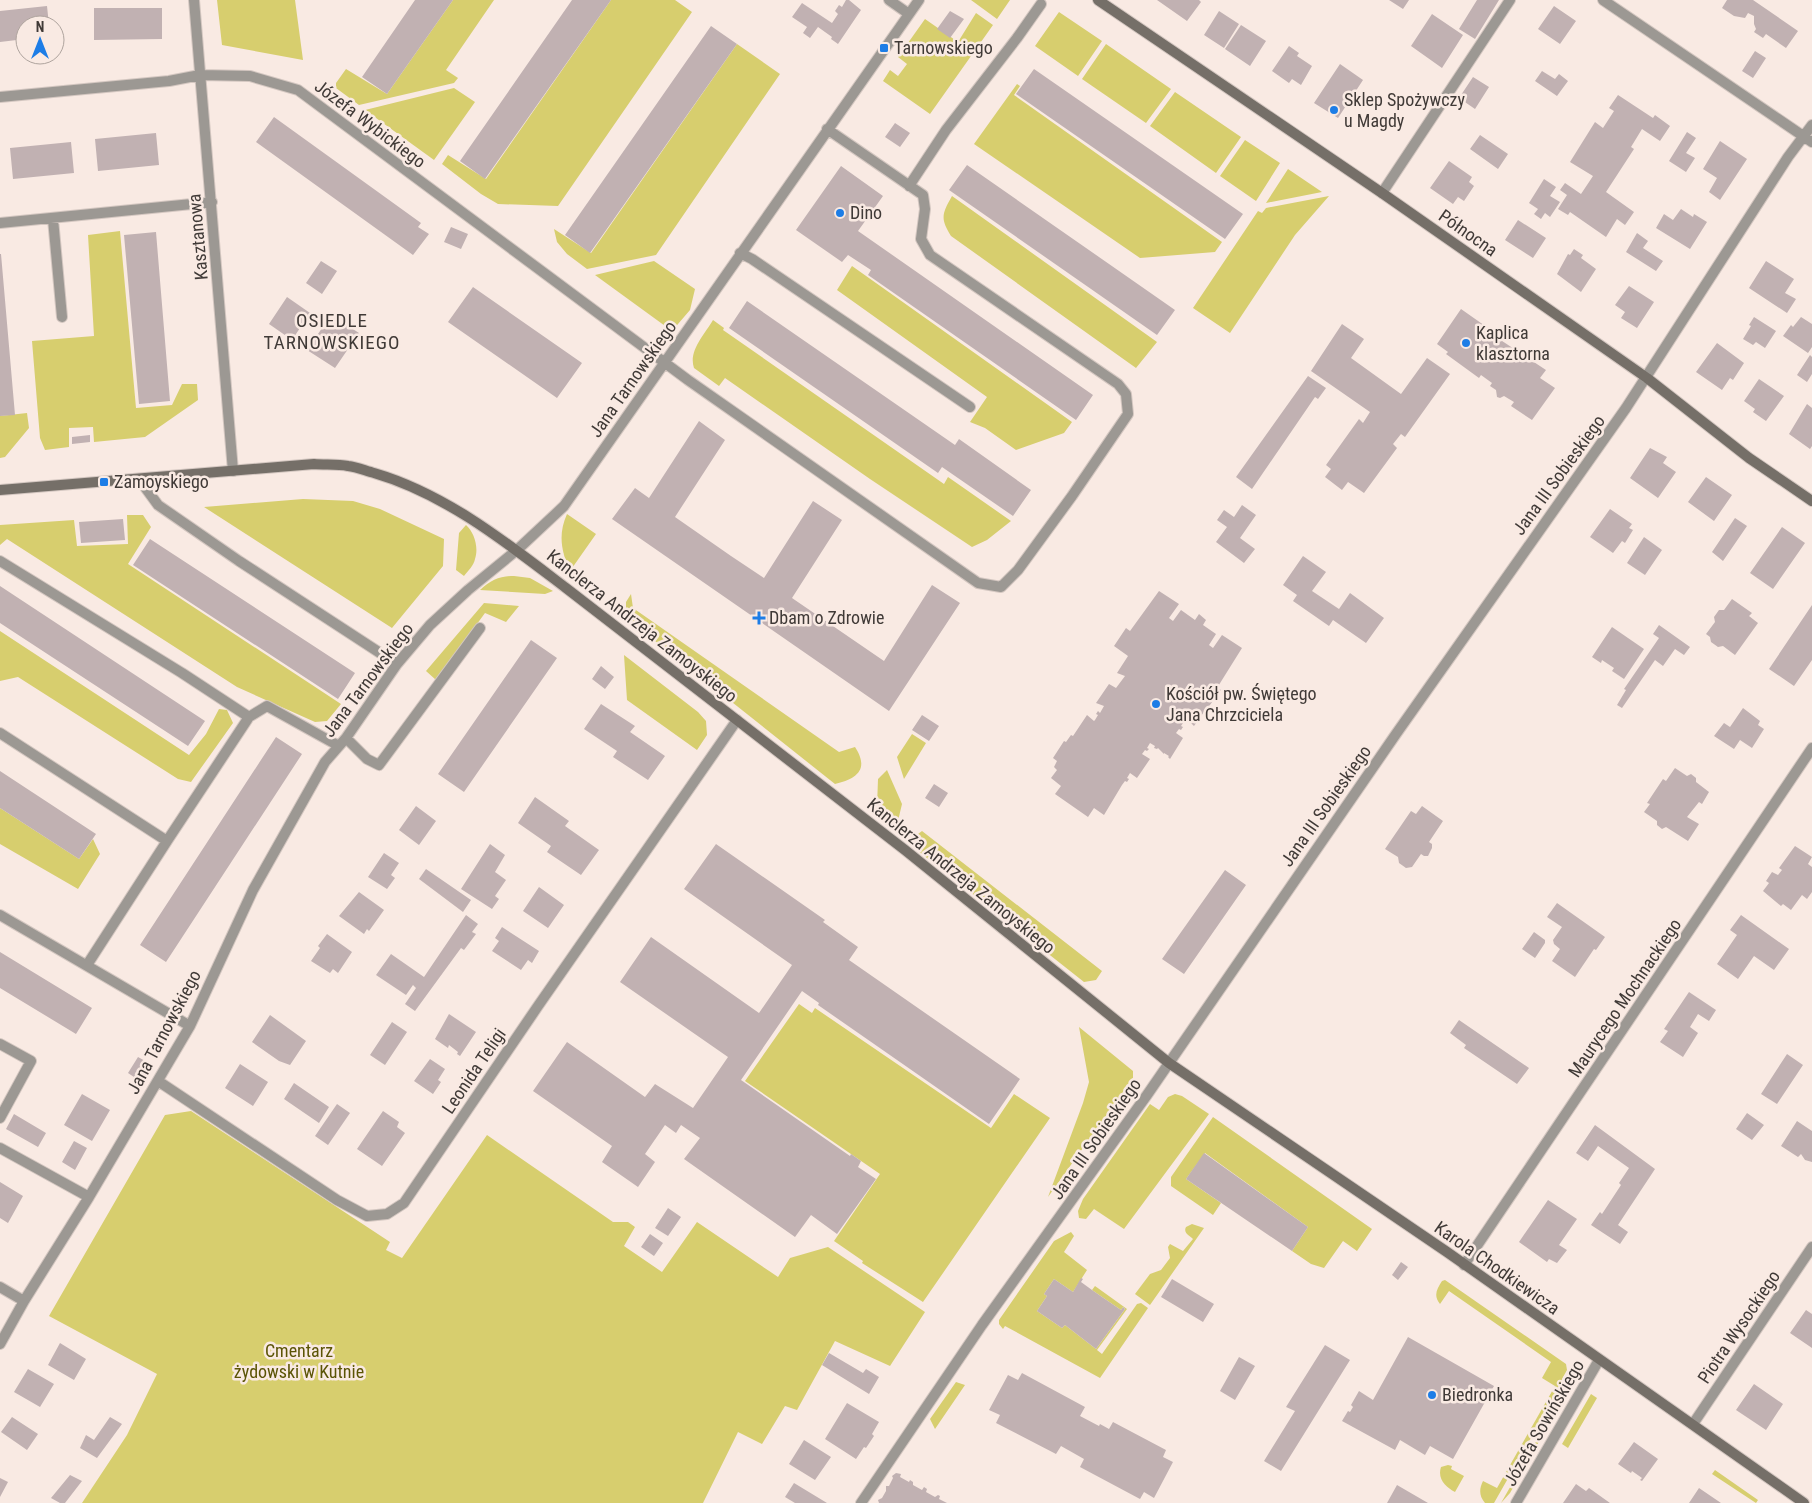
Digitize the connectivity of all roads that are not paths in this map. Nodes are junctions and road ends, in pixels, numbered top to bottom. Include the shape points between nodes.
1 (194, 0) edge
2 (889, 0) edge
3 (918, 0) edge
4 (1098, 0) edge
5 (1510, 0) edge
6 (1603, 0) edge
7 (1040, 4) dead end
8 (909, 14) junction
9 (200, 75) junction
10 (0, 97) edge
11 (1812, 125) edge
12 (827, 129) junction
13 (1808, 139) edge
14 (909, 186) junction
15 (1382, 193) junction
16 (212, 202) junction
17 (53, 219) junction
18 (0, 223) edge
19 (740, 253) junction
20 (62, 317) dead end
21 (664, 363) junction
22 (1647, 378) junction
23 (970, 406) dead end
24 (233, 471) junction
25 (139, 479) junction
26 (0, 490) edge
27 (1812, 502) edge
28 (517, 550) junction
29 (0, 561) edge
30 (480, 628) dead end
31 (397, 664) junction
32 (249, 717) junction
33 (737, 720) junction
34 (0, 732) edge
35 (346, 738) junction
36 (339, 746) junction
37 (1812, 748) edge
38 (167, 841) junction
39 (0, 915) edge
40 (86, 965) junction
41 (190, 1026) junction
42 (0, 1044) edge
43 (1169, 1063) junction
44 (158, 1081) junction
45 (0, 1118) edge
46 (0, 1148) edge
47 (89, 1197) junction
48 (1812, 1248) edge
49 (1464, 1265) junction
50 (0, 1287) edge
51 (24, 1301) junction
52 (0, 1344) edge
53 (1599, 1360) junction
54 (1693, 1424) junction
55 (861, 1503) edge
56 (1516, 1503) edge
57 (1804, 1503) edge

1 - 9 street, Kasztanowa
2 - 8 street
3 - 8 street, Jana Tarnowskiego
4 - 15 street, Północna
5 - 15 street
6 - 13 street
7 - 14 street via 946,130
8 - 12 street, Jana Tarnowskiego
9 - 10 street, Józefa Wybickiego via 169,81
9 - 16 street, Kasztanowa
9 - 21 street, Józefa Wybickiego via 250,76 298,90
11 - 13 street, Jana III Sobieskiego
12 - 14 street
12 - 19 street, Jana Tarnowskiego
13 - 22 street, Jana III Sobieskiego via 1783,166
14 - 21 street, Józefa Wybickiego via 924,195 921,239 930,255 1118,384 1126,394 1128,414 1018,570 1001,587 978,583
15 - 22 street, Północna
16 - 17 street
16 - 24 street, Kasztanowa
17 - 18 street
17 - 20 street
19 - 21 street, Jana Tarnowskiego
19 - 23 street
21 - 28 street, Jana Tarnowskiego via 564,506
22 - 27 street, Północna via 1749,458
22 - 43 street, Jana III Sobieskiego
24 - 25 street, Kanclerza Andrzeja Zamoyskiego
24 - 28 street, Kanclerza Andrzeja Zamoyskiego via 314,464 358,468 422,491
25 - 26 street, Kanclerza Andrzeja Zamoyskiego
25 - 31 street via 158,505 239,562
28 - 31 street, Jana Tarnowskiego via 430,625
28 - 33 street, Kanclerza Andrzeja Zamoyskiego
29 - 32 street
30 - 35 street via 379,765 367,759
31 - 35 street, Jana Tarnowskiego
32 - 36 street via 267,706
32 - 38 street
33 - 43 street, Kanclerza Andrzeja Zamoyskiego
33 - 44 street, Leonida Teligi via 404,1203 387,1214 367,1216 337,1200
34 - 38 street
35 - 36 street, Jana Tarnowskiego
36 - 41 street, Jana Tarnowskiego via 325,762 254,890
37 - 49 street, Maurycego Mochnackiego
38 - 40 street
39 - 40 street
40 - 41 street
41 - 44 street, Jana Tarnowskiego
42 - 45 street via 31,1061
43 - 49 street, Karola Chodkiewicza
43 - 55 street, Jana III Sobieskiego via 982,1325
44 - 47 street, Jana Tarnowskiego
46 - 47 street
47 - 51 street, Jana Tarnowskiego
48 - 54 street, Piotra Wysockiego
49 - 53 street, Karola Chodkiewicza
50 - 51 street
51 - 52 street, Jana Tarnowskiego
53 - 54 street, Karola Chodkiewicza
53 - 56 street, Józefa Sowińskiego
54 - 57 street, Karola Chodkiewicza

